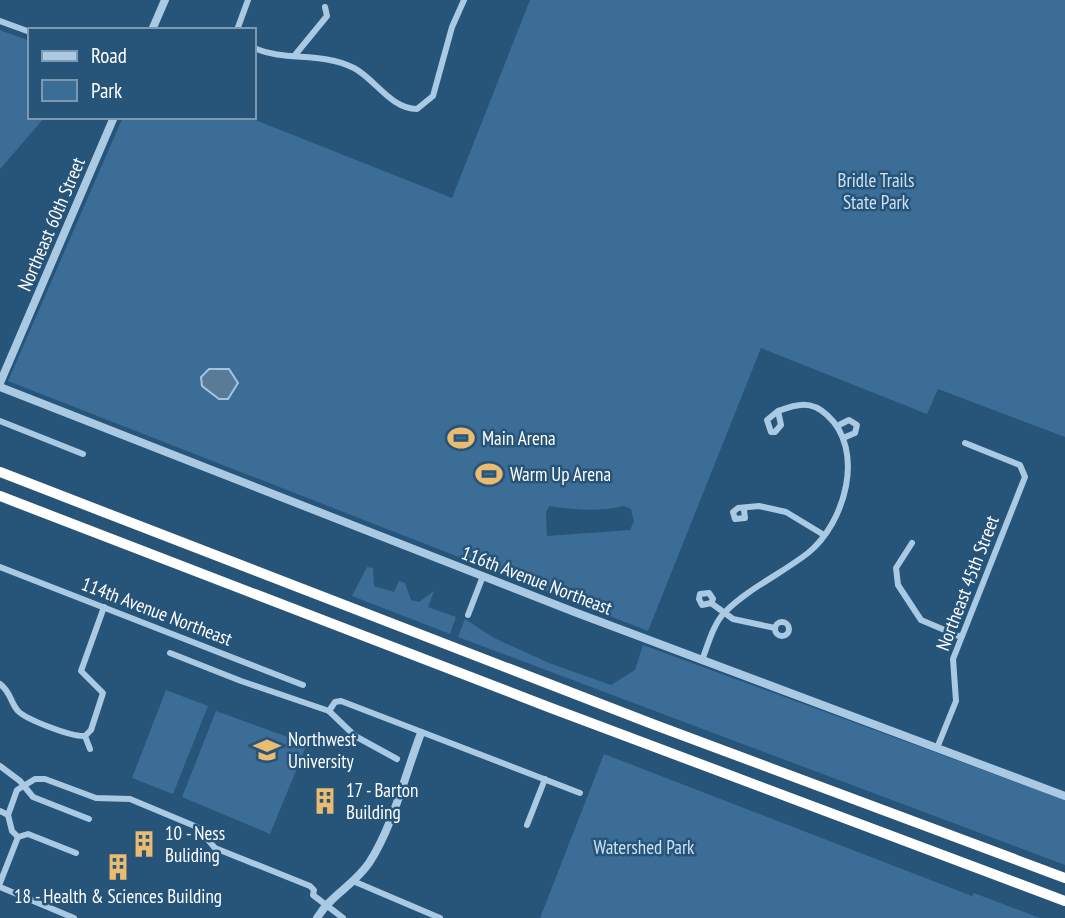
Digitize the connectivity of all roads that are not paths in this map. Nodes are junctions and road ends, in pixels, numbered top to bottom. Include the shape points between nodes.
1 (165, 0) edge
2 (248, 0) edge
3 (464, 0) edge
4 (325, 7) dead end
5 (0, 21) edge
6 (153, 28) edge
7 (238, 28) edge
8 (28, 31) edge
9 (256, 49) edge
10 (296, 55) junction
11 (113, 119) edge
12 (0, 385) edge
13 (778, 411) dead end
14 (0, 421) edge
15 (840, 432) junction
16 (965, 443) dead end
17 (83, 454) dead end
18 (0, 472) edge
19 (0, 496) edge
20 (744, 510) dead end
21 (824, 535) junction
22 (912, 543) dead end
23 (0, 567) edge
24 (483, 576) junction
25 (711, 603) dead end
26 (104, 607) junction
27 (723, 614) junction
28 (468, 615) dead end
29 (775, 628) dead end
30 (961, 637) junction
31 (170, 653) dead end
32 (702, 660) junction
33 (0, 684) edge
34 (303, 684) dead end
35 (329, 711) junction
36 (421, 733) junction
37 (85, 736) junction
38 (937, 748) junction
39 (90, 749) dead end
40 (397, 760) dead end
41 (0, 766) edge
42 (545, 779) junction
43 (23, 785) junction
44 (580, 793) dead end
45 (1065, 796) edge
46 (0, 811) edge
47 (8, 814) junction
48 (89, 819) dead end
49 (527, 825) dead end
50 (18, 837) junction
51 (76, 853) dead end
52 (1065, 878) edge
53 (353, 881) junction
54 (0, 885) edge
55 (1065, 901) edge
56 (325, 905) junction
57 (74, 918) edge
58 (317, 918) edge
59 (344, 918) edge
60 (440, 918) edge

1 - 6 street
2 - 7 street
3 - 10 street via 433,96 417,109 402,106 352,67
4 - 10 street via 327,16
5 - 8 street
9 - 10 street
11 - 12 street, Northeast 60th Street
12 - 24 street, 116th Avenue Northeast
13 - 15 street via 797,404 814,405
14 - 17 street
15 - 15 street via 855,433 857,425 849,420
15 - 21 street via 849,476
16 - 30 street, Northeast 45th Street via 1024,470
18 - 52 highway
19 - 55 highway
20 - 21 street via 759,506 786,512
21 - 27 street via 809,552
22 - 30 street via 896,568 898,585 921,620
23 - 26 street, 114th Avenue Northeast
24 - 28 street
24 - 32 street, 116th Avenue Northeast
25 - 27 street
26 - 34 street, 114th Avenue Northeast
26 - 37 street via 81,665 83,676 103,693
27 - 29 street via 748,625
27 - 32 street
30 - 38 street, Northeast 45th Street via 953,664 956,701
31 - 35 street
32 - 38 street, 116th Avenue Northeast
33 - 37 street via 21,714
35 - 36 street via 341,701
35 - 40 street via 355,736
36 - 42 street
36 - 53 street via 376,850
37 - 39 street
38 - 45 street, 116th Avenue Northeast
41 - 43 street
42 - 44 street
42 - 49 street
43 - 47 street
43 - 48 street via 33,797
43 - 56 street via 45,779 96,798 130,799 197,827 215,848 310,887
46 - 47 street
47 - 50 street
50 - 51 street via 27,834
50 - 54 street
53 - 56 street
53 - 60 street
54 - 57 street
56 - 58 street
56 - 59 street

